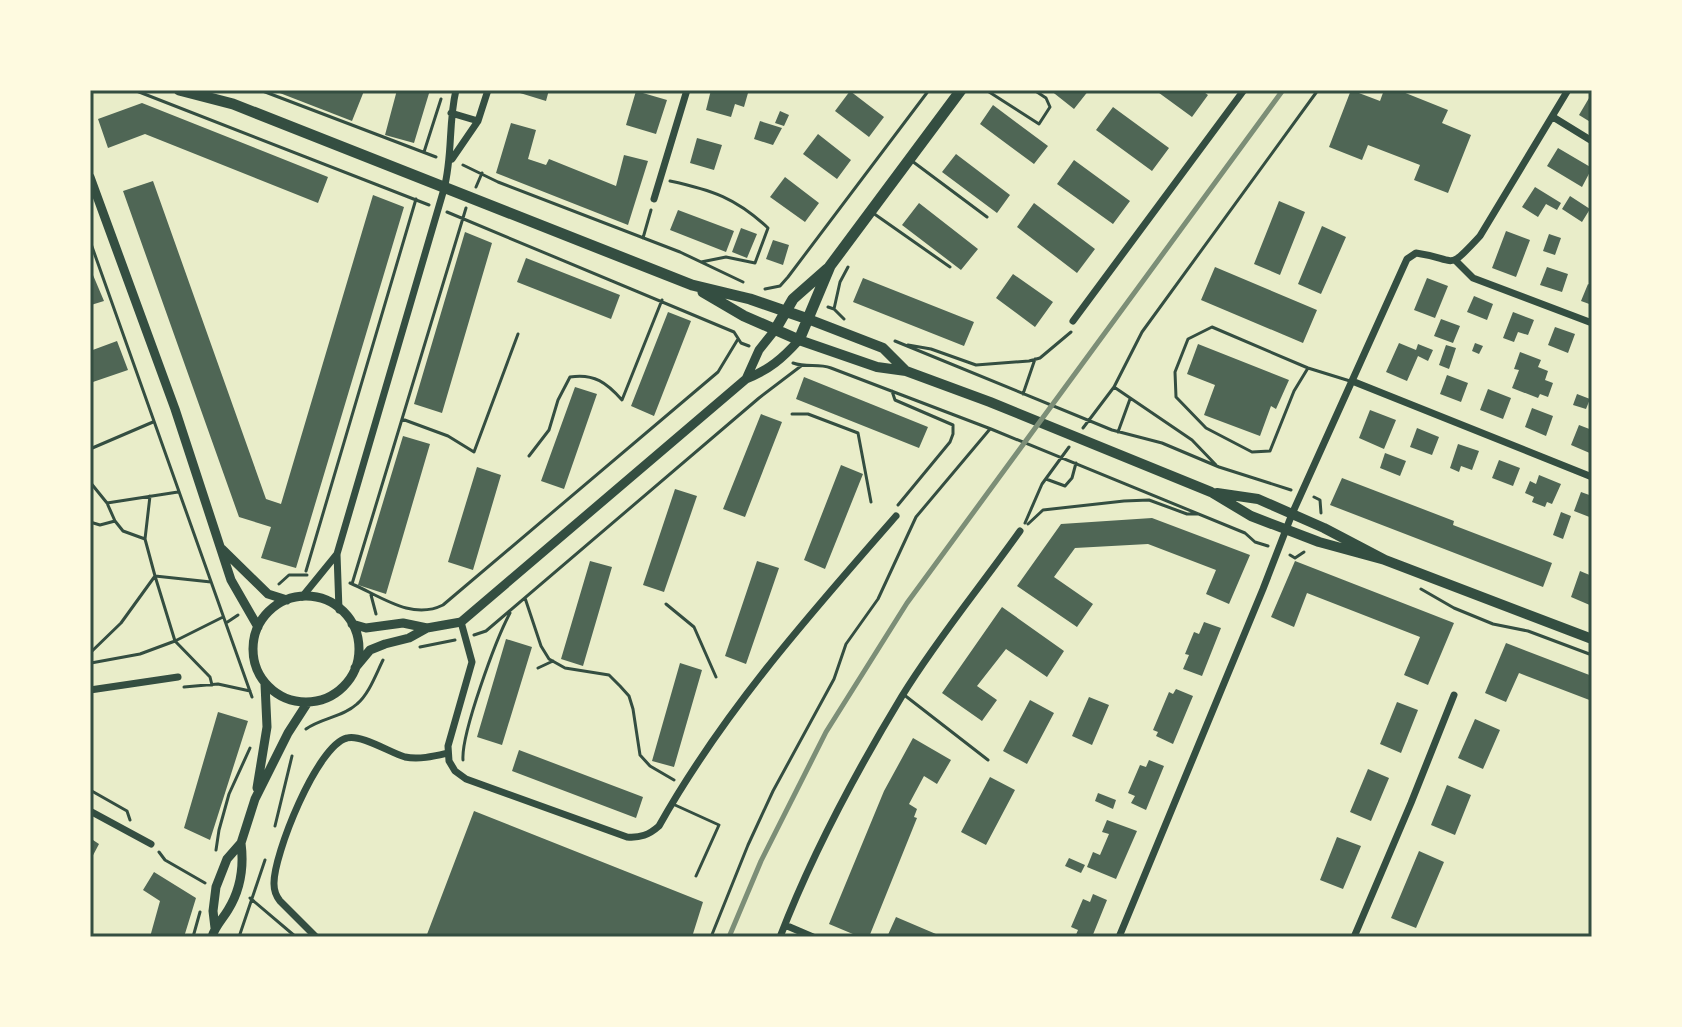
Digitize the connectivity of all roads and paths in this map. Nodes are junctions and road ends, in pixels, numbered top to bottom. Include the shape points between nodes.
1 (134, 90) edge
2 (179, 90) edge
3 (214, 90) edge
4 (260, 90) edge
5 (444, 90) edge
6 (456, 90) edge
7 (488, 90) edge
8 (687, 90) edge
9 (929, 90) edge
10 (961, 90) edge
11 (986, 90) edge
12 (1034, 90) edge
13 (1244, 90) edge
14 (1318, 90) edge
15 (1568, 90) edge
16 (233, 104) junction
17 (451, 113) junction
18 (1553, 117) junction
19 (478, 121) junction
20 (1592, 141) edge
21 (424, 152) junction
22 (909, 159) junction
23 (451, 161) junction
24 (90, 177) edge
25 (660, 179) junction
26 (444, 189) junction
27 (416, 199) junction
28 (654, 199) joint
29 (422, 202) dead end
30 (870, 211) junction
31 (987, 217) dead end
32 (643, 238) junction
33 (90, 241) edge
34 (1456, 261) junction
35 (701, 262) junction
36 (849, 265) dead end
37 (830, 266) junction
38 (950, 267) dead end
39 (724, 273) dead end
40 (692, 285) junction
41 (780, 286) dead end
42 (662, 300) junction
43 (786, 311) junction
44 (808, 319) junction
45 (848, 320) dead end
46 (1073, 321) joint
47 (1592, 323) edge
48 (775, 330) junction
49 (518, 334) dead end
50 (799, 340) junction
51 (1035, 359) junction
52 (801, 366) dead end
53 (1308, 368) junction
54 (906, 371) junction
55 (746, 379) junction
56 (1352, 381) junction
57 (1114, 387) junction
58 (892, 391) junction
59 (1023, 394) junction
60 (1107, 396) dead end
61 (1130, 399) junction
62 (792, 414) dead end
63 (402, 419) junction
64 (154, 422) junction
65 (991, 429) junction
66 (1118, 432) junction
67 (90, 449) edge
68 (529, 456) dead end
69 (1076, 463) junction
70 (1219, 467) junction
71 (1592, 477) edge
72 (90, 482) edge
73 (1287, 489) dead end
74 (178, 492) junction
75 (1211, 492) junction
76 (150, 496) junction
77 (871, 502) dead end
78 (107, 503) junction
79 (1199, 514) junction
80 (1292, 514) junction
81 (896, 516) joint
82 (115, 521) junction
83 (90, 522) edge
84 (1285, 529) junction
85 (1020, 531) junction
86 (145, 539) junction
87 (1262, 545) dead end
88 (220, 547) junction
89 (1278, 549) junction
90 (1312, 553) dead end
91 (337, 554) junction
92 (1385, 560) junction
93 (155, 576) junction
94 (211, 582) junction
95 (281, 582) dead end
96 (1418, 587) dead end
97 (371, 595) junction
98 (302, 597) junction
99 (525, 598) dead end
100 (287, 600) junction
101 (666, 604) dead end
102 (511, 609) dead end
103 (339, 610) junction
104 (223, 617) junction
105 (461, 622) junction
106 (352, 624) junction
107 (379, 625) junction
108 (258, 627) junction
109 (427, 628) junction
110 (1592, 639) edge
111 (175, 641) junction
112 (90, 653) edge
113 (1592, 655) edge
114 (554, 661) junction
115 (91, 663) edge
116 (355, 668) junction
117 (538, 668) dead end
118 (178, 677) joint
119 (716, 677) dead end
120 (265, 684) junction
121 (212, 685) junction
122 (90, 690) edge
123 (250, 691) junction
124 (903, 694) junction
125 (1454, 695) dead end
126 (308, 702) junction
127 (253, 703) dead end
128 (252, 741) dead end
129 (294, 748) dead end
130 (448, 753) junction
131 (988, 760) dead end
132 (476, 783) junction
133 (678, 783) dead end
134 (255, 799) junction
135 (672, 803) junction
136 (90, 811) edge
137 (272, 838) dead end
138 (241, 843) junction
139 (151, 844) joint
140 (268, 850) dead end
141 (215, 860) dead end
142 (696, 876) dead end
143 (216, 887) junction
144 (250, 898) junction
145 (201, 911) dead end
146 (785, 925) junction
147 (213, 932) edge
148 (193, 937) edge
149 (239, 937) edge
150 (296, 937) edge
151 (316, 937) edge
152 (711, 937) edge
153 (780, 937) edge
154 (813, 937) edge
155 (1119, 937) edge
156 (1354, 937) edge

1 - 27 path
2 - 16 main road
3 - 16 main road
4 - 21 path
5 - 21 path
6 - 17 street
7 - 19 street
8 - 25 street
9 - 41 path
10 - 22 main road
11 - 12 lane via 1039,124 1050,107
13 - 46 street
14 - 57 path via 1142,332
15 - 18 street
16 - 26 main road
17 - 19 street
17 - 23 street
18 - 20 street
18 - 34 street via 1480,236
19 - 23 street
21 - 23 path
22 - 30 main road
22 - 31 lane
23 - 26 street
23 - 32 path
24 - 88 street
25 - 28 street
25 - 35 path via 702,188 745,207 768,228 755,263 726,257
26 - 40 main road
26 - 91 street
27 - 29 path
27 - 95 path via 305,574 289,575
28 - 32 path
30 - 37 main road
30 - 38 lane
32 - 35 path
33 - 64 path
34 - 47 street via 1473,278
34 - 56 street via 1416,253 1407,259
35 - 39 path
36 - 45 path via 834,309
37 - 43 main road
37 - 44 main road
40 - 43 main road
40 - 48 main road
42 - 63 path via 462,218
42 - 68 path via 622,400 605,382 570,377 549,430
42 - 97 path via 734,332 738,339 718,372 443,605 418,611
43 - 44 main road
43 - 48 main road
44 - 50 main road
44 - 54 main road via 883,348
46 - 51 path via 1070,335
48 - 50 main road
48 - 55 street
49 - 63 path via 474,452
50 - 54 main road via 877,367
50 - 55 street via 774,365
51 - 59 path
51 - 59 path via 976,365 906,346
52 - 58 path via 822,365
53 - 53 lane via 1270,451 1252,452 1206,428 1176,397 1175,372 1188,339 1212,327
53 - 56 lane
54 - 75 main road
55 - 105 street
56 - 71 street
56 - 80 street
57 - 60 path
57 - 61 path
58 - 65 path
58 - 81 path via 895,400 953,425 950,442 895,509
59 - 66 path
61 - 66 path
61 - 70 path via 1192,440
62 - 77 path via 808,414 858,433
63 - 97 path via 352,584
64 - 67 path
64 - 74 path
65 - 69 path
65 - 152 path via 916,517 878,599 846,644 834,679 734,876
66 - 70 path via 1162,443
69 - 79 path
69 - 85 path via 1065,486 1047,478
70 - 73 path
72 - 78 path
74 - 76 path
74 - 94 path
75 - 80 main road via 1258,499
75 - 84 main road
76 - 78 path
76 - 86 path
78 - 82 path
79 - 85 path via 1149,500 1111,502 1043,510
79 - 87 path
80 - 84 street
80 - 92 main road
81 - 135 street via 737,705
82 - 83 path
82 - 86 path via 123,531
84 - 89 street
84 - 92 main road
85 - 124 street
86 - 93 path
88 - 100 street via 268,594
88 - 108 street via 231,580
89 - 90 path via 1295,558 1304,551
89 - 155 street
91 - 98 street
91 - 103 street
92 - 110 main road
93 - 94 path
93 - 111 path
93 - 112 path via 121,623
94 - 104 path
96 - 113 path via 1493,624
97 - 107 path
98 - 100 street
98 - 103 street via 324,600
99 - 114 path via 541,646
100 - 108 street
101 - 119 path via 694,627
102 - 132 path via 497,636 461,759 477,772
103 - 106 street
104 - 111 path
104 - 123 path
105 - 109 street
105 - 130 street via 472,662
106 - 107 street
106 - 116 street via 358,643
107 - 109 street
108 - 120 street via 253,655
109 - 116 street via 370,650
111 - 115 path
111 - 121 path
114 - 117 path
114 - 133 path via 565,668 609,675 629,696 640,755
116 - 126 street via 331,696
118 - 121 path via 185,689
118 - 122 street
120 - 126 street via 286,699
120 - 134 street via 267,727
121 - 123 path
123 - 127 path
124 - 131 lane
124 - 146 street via 809,869
125 - 156 street
126 - 134 street
128 - 141 path via 229,794
129 - 137 path
130 - 132 street via 455,771
130 - 151 street via 406,757 345,738 311,776 274,882 280,901
132 - 135 street via 627,837 651,833
134 - 138 street
135 - 142 lane via 719,825
136 - 139 street
138 - 143 street via 227,859
138 - 147 street via 244,863 236,893
139 - 143 path via 165,860
140 - 144 path
143 - 147 street
144 - 149 path
144 - 150 path
145 - 148 path
146 - 153 street
146 - 154 street

